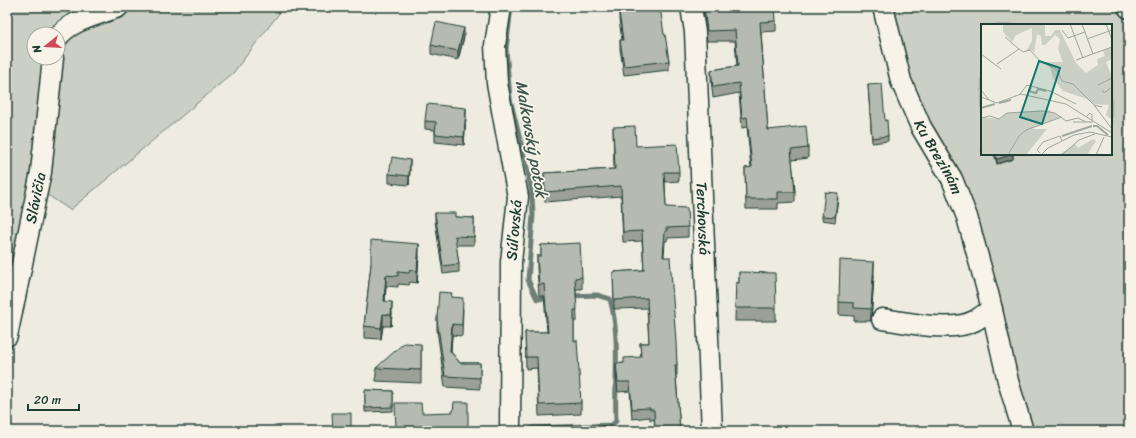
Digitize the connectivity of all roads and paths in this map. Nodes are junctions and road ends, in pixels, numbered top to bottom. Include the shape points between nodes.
1 (118, 7) edge
2 (502, 7) edge
3 (691, 7) edge
4 (883, 7) edge
5 (66, 29) edge
6 (52, 66) edge
7 (992, 309) junction
8 (882, 319) dead end
9 (7, 336) edge
10 (510, 431) edge
11 (712, 431) edge
12 (1023, 431) edge

1 - 5 street via 72,24
2 - 10 street, Súľovská via 495,45 497,83 518,197 512,262
3 - 11 street, Terchovská via 695,40
4 - 7 street, Ku Brezinám via 901,81 921,127 952,179 967,217
6 - 9 street, Slávičia via 41,172
7 - 8 street via 973,321 958,325 935,326
7 - 12 street, Ku Brezinám via 1008,381

